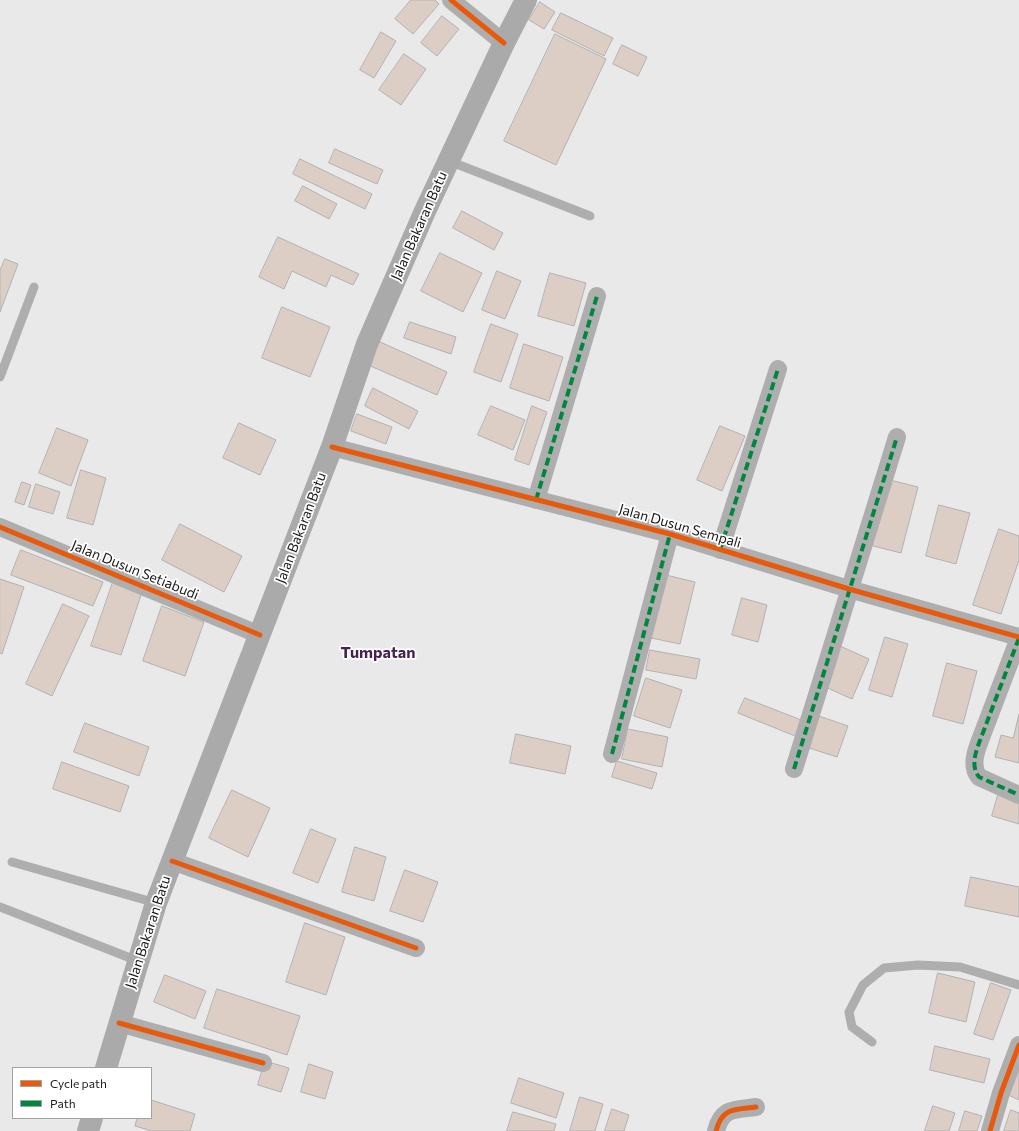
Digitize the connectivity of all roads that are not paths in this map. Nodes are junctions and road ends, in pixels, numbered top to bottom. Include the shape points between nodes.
1 (451, 0) edge
2 (526, 0) edge
3 (504, 43) junction
4 (449, 161) junction
5 (590, 216) dead end
6 (34, 287) dead end
7 (597, 296) dead end
8 (778, 369) dead end
9 (0, 377) edge
10 (897, 437) dead end
11 (332, 447) junction
12 (536, 500) junction
13 (0, 527) edge
14 (670, 534) junction
15 (720, 550) junction
16 (849, 589) junction
17 (260, 635) junction
18 (1019, 637) edge
19 (612, 754) dead end
20 (794, 769) dead end
21 (1019, 795) edge
22 (172, 861) junction
23 (12, 862) dead end
24 (156, 903) junction
25 (0, 907) edge
26 (416, 948) dead end
27 (138, 962) junction
28 (1019, 985) edge
29 (119, 1023) junction
30 (872, 1042) dead end
31 (1019, 1045) edge
32 (263, 1063) dead end
33 (106, 1067) edge
34 (756, 1107) dead end
35 (92, 1119) edge
36 (88, 1131) edge
37 (716, 1131) edge
38 (990, 1131) edge

1 - 3 street
2 - 3 highway, Jalan Bakaran Batu
3 - 4 highway, Jalan Bakaran Batu
4 - 5 lane
4 - 11 highway, Jalan Bakaran Batu via 367,344
6 - 9 lane
7 - 12 street
8 - 15 street
10 - 16 street
11 - 12 street, Jalan Dusun Sempali
11 - 17 highway, Jalan Bakaran Batu
12 - 14 street, Jalan Dusun Sempali
13 - 17 street, Jalan Dusun Setiabudi
14 - 15 street, Jalan Dusun Sempali
14 - 19 street
15 - 16 street, Jalan Dusun Sempali
16 - 18 street, Jalan Dusun Sempali
16 - 20 street
17 - 22 highway, Jalan Bakaran Batu
18 - 21 street via 978,743 974,768 979,777
22 - 24 highway, Jalan Bakaran Batu
22 - 26 street
23 - 24 lane
24 - 27 highway, Jalan Bakaran Batu
25 - 27 lane
27 - 29 highway, Jalan Bakaran Batu
28 - 30 lane via 960,967 918,965 884,968 863,985 849,1012 852,1027
29 - 32 street
29 - 33 highway, Jalan Bakaran Batu
31 - 38 street
34 - 37 street via 727,1112 722,1116
35 - 36 highway

